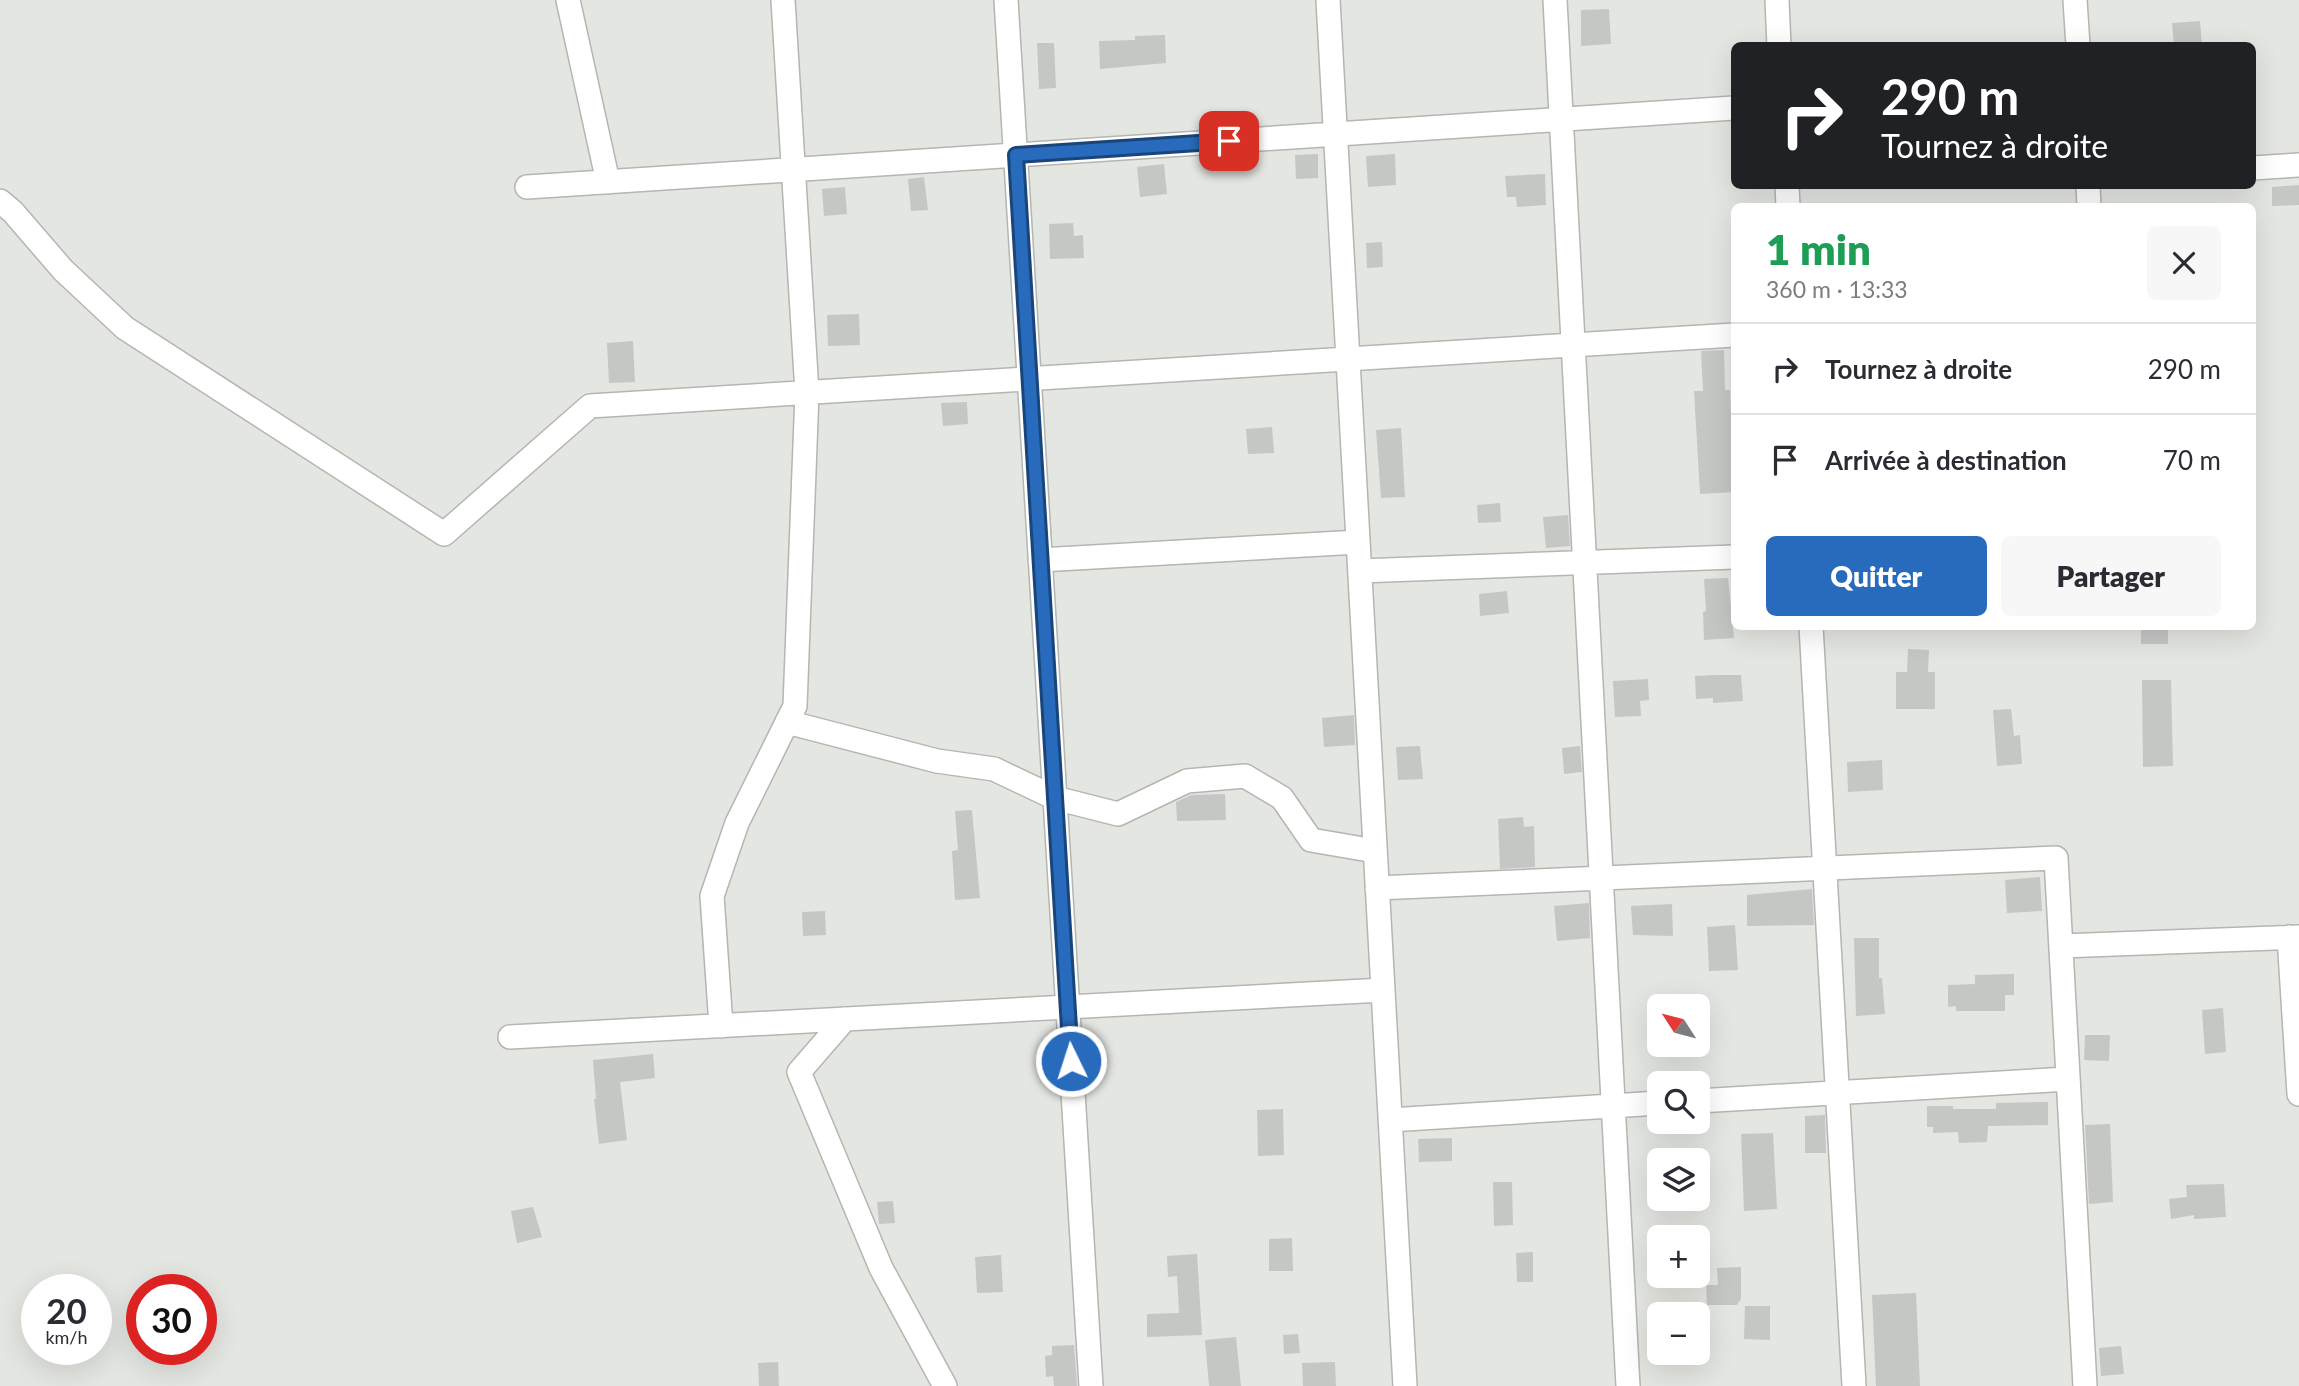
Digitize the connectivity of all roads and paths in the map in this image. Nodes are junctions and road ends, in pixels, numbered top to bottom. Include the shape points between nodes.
1 (568, 0) edge
2 (783, 0) edge
3 (1006, 0) edge
4 (1328, 0) edge
5 (1555, 0) edge
6 (1777, 0) edge
7 (2075, 0) edge
8 (1779, 42) edge
9 (2078, 42) edge
10 (1731, 108) edge
11 (1562, 119) junction
12 (1336, 134) junction
13 (1016, 155) junction
14 (2299, 165) edge
15 (2256, 168) edge
16 (793, 170) junction
17 (608, 182) junction
18 (527, 187) dead end
19 (0, 201) edge
20 (1731, 335) edge
21 (1574, 345) junction
22 (1348, 359) junction
23 (1029, 379) junction
24 (807, 393) junction
25 (1358, 542) junction
26 (1731, 556) edge
27 (1040, 560) junction
28 (1584, 562) junction
29 (1360, 572) junction
30 (1811, 630) edge
31 (787, 722) junction
32 (1055, 798) junction
33 (1375, 851) junction
34 (1825, 868) junction
35 (1601, 878) junction
36 (1377, 888) junction
37 (2294, 937) edge
38 (2061, 946) junction
39 (1383, 990) junction
40 (1068, 1007) junction
41 (845, 1019) junction
42 (721, 1026) junction
43 (510, 1037) dead end
44 (2068, 1079) junction
45 (1838, 1092) junction
46 (2299, 1094) edge
47 (1710, 1100) edge
48 (1647, 1104) edge
49 (1613, 1106) junction
50 (1390, 1120) junction
51 (945, 1386) edge
52 (1091, 1386) edge
53 (1405, 1386) edge
54 (1628, 1386) edge
55 (1854, 1386) edge
56 (2085, 1386) edge

1 - 17 street
2 - 16 street
3 - 13 street
4 - 12 street
5 - 11 street
6 - 8 street
7 - 9 street
10 - 11 street
11 - 12 street
11 - 21 street
12 - 13 street
12 - 22 street
13 - 16 street
13 - 23 street
14 - 15 street
16 - 17 street
16 - 24 street
17 - 18 street
19 - 24 street via 124,328 444,534 590,406
20 - 21 street
21 - 22 street
21 - 28 street
22 - 23 street
22 - 25 street
23 - 24 street
23 - 27 street
24 - 31 street via 795,706
25 - 27 street
25 - 29 street
26 - 28 street
27 - 32 street
28 - 29 street
28 - 35 street
29 - 33 street
30 - 34 street
31 - 32 street via 937,761 994,769
31 - 42 street via 737,822 712,896
32 - 33 street via 1118,814 1187,781 1245,776 1282,798 1311,840
32 - 40 street
33 - 36 street
34 - 35 street
34 - 38 street via 2056,859
34 - 45 street
35 - 36 street
35 - 49 street
36 - 39 street
37 - 38 street
37 - 46 street
38 - 44 street
39 - 40 street
39 - 50 street
40 - 41 street
40 - 52 street
41 - 42 street
41 - 51 street via 799,1072 881,1268
42 - 43 street
44 - 45 street
44 - 56 street
45 - 47 street
45 - 55 street
48 - 49 street
49 - 50 street
49 - 54 street
50 - 53 street

